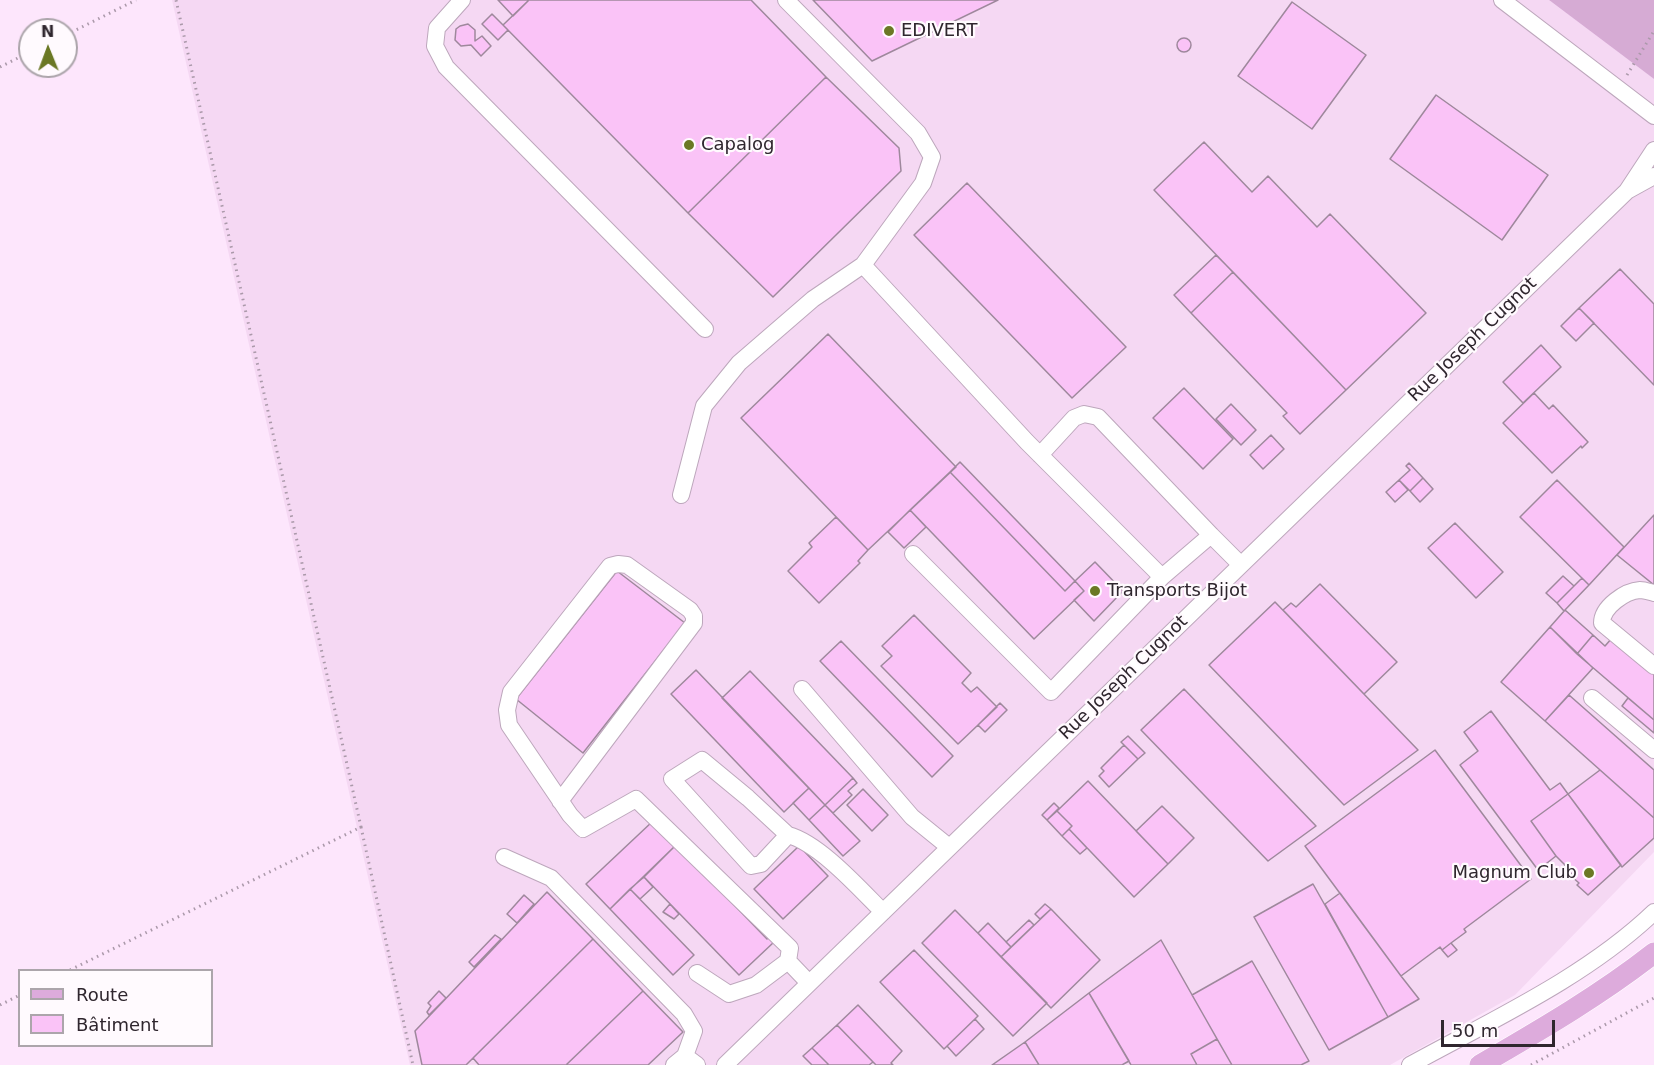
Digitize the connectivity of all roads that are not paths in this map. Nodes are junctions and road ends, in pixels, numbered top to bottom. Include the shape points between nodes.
1 (462, 0) edge
2 (786, 0) edge
3 (1502, 0) edge
4 (1654, 116) edge
5 (1654, 150) edge
6 (1654, 176) edge
7 (1627, 191) junction
8 (863, 265) junction
9 (705, 329) dead end
10 (1040, 455) junction
11 (681, 495) dead end
12 (1211, 535) junction
13 (913, 554) dead end
14 (1241, 565) junction
15 (1162, 577) junction
16 (1654, 593) edge
17 (1654, 666) edge
18 (802, 689) dead end
19 (1592, 698) dead end
20 (1654, 750) edge
21 (560, 801) junction
22 (788, 835) junction
23 (949, 847) junction
24 (504, 857) dead end
25 (883, 912) junction
26 (1654, 912) edge
27 (1654, 953) edge
28 (788, 961) junction
29 (697, 973) dead end
30 (809, 983) junction
31 (685, 1062) edge
32 (725, 1065) edge
33 (1410, 1065) edge
34 (1480, 1065) edge

1 - 9 street via 437,28 435,46 446,67
2 - 8 street via 918,133 932,157 923,183
3 - 4 street
5 - 7 street, Rue Joseph Cugnot
6 - 7 street, Rue Joseph Cugnot
7 - 14 street, Rue Joseph Cugnot
8 - 10 street
8 - 11 street via 813,299 739,363 704,406
10 - 12 street via 1074,418 1084,414 1098,417
10 - 15 street
12 - 14 street
12 - 15 street
13 - 15 street via 1051,692
14 - 23 street, Rue Joseph Cugnot
16 - 17 street via 1638,590 1619,598 1601,618 1602,623
18 - 23 street via 912,817
19 - 20 street
21 - 21 street via 694,623 690,610 627,565 610,566 508,698 509,725
21 - 28 street via 583,829 636,799 790,948
22 - 22 street via 702,760 672,779 751,866 762,864
22 - 25 street via 800,838 820,853
23 - 25 street, Rue Joseph Cugnot
24 - 31 street via 551,879 684,1014 694,1031
25 - 30 street, Rue Joseph Cugnot
26 - 33 street via 1557,983
27 - 34 main road via 1622,979
28 - 29 street via 756,985 729,994
28 - 30 street
30 - 32 street, Rue Joseph Cugnot

